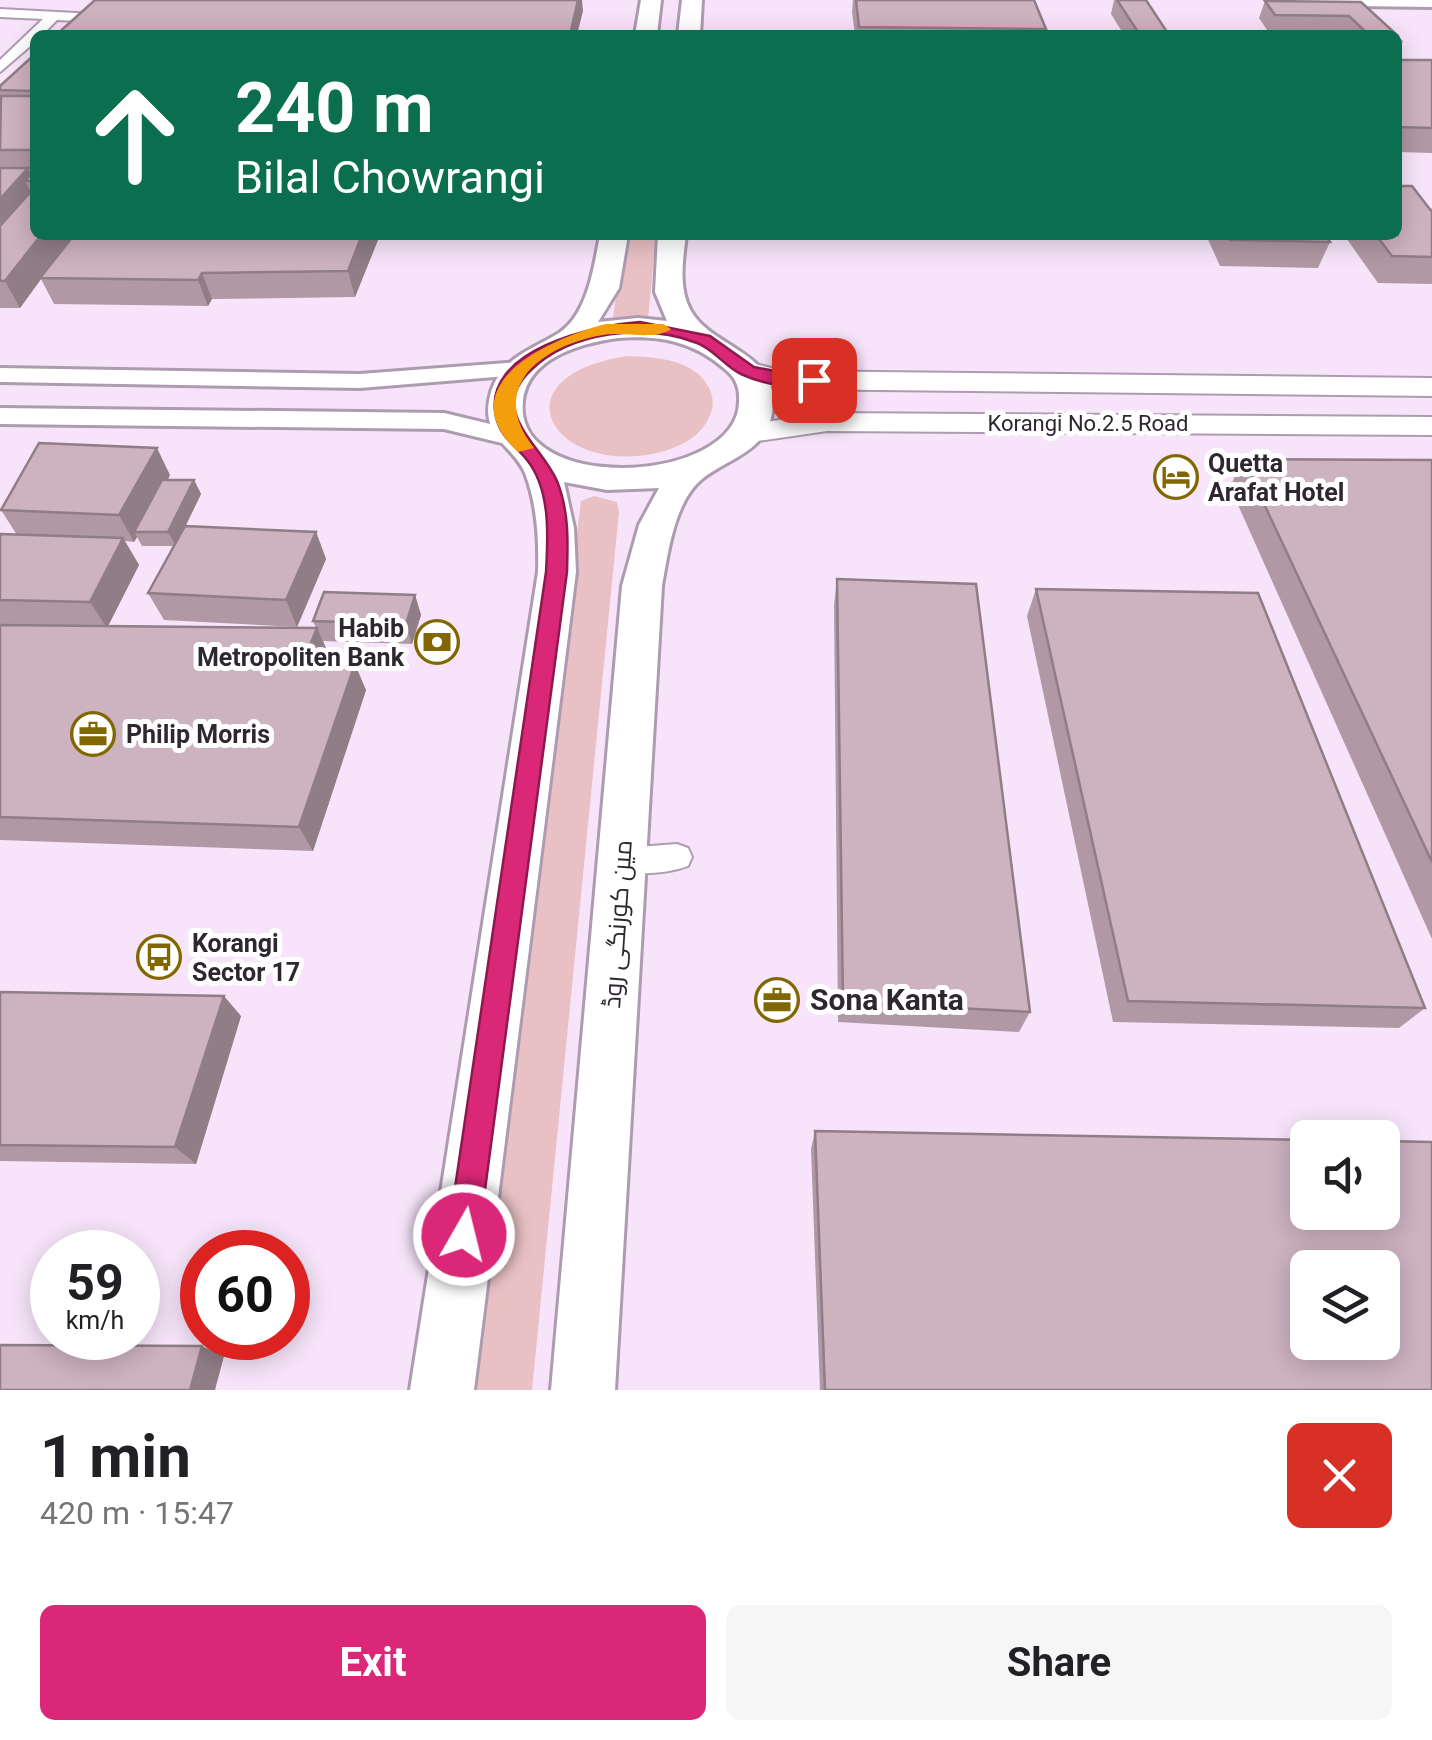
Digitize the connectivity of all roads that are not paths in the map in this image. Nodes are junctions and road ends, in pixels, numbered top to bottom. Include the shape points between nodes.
1 (652, 0) edge
2 (692, 0) edge
3 (1280, 0) edge
4 (1408, 1) edge
5 (1432, 2) edge
6 (0, 14) edge
7 (52, 18) junction
8 (1432, 24) edge
9 (40, 30) edge
10 (84, 30) edge
11 (647, 30) edge
12 (689, 30) edge
13 (30, 39) edge
14 (0, 68) edge
15 (613, 240) edge
16 (672, 240) edge
17 (573, 337) junction
18 (704, 339) junction
19 (521, 369) junction
20 (748, 371) junction
21 (0, 375) edge
22 (1432, 387) edge
23 (0, 416) edge
24 (1432, 426) edge
25 (744, 434) junction
26 (526, 449) junction
27 (690, 470) junction
28 (677, 857) dead end
29 (622, 858) junction
30 (442, 1390) edge
31 (583, 1390) edge

1 - 11 main road
2 - 12 main road
3 - 4 street
4 - 5 street
4 - 8 street
6 - 7 street
7 - 9 street
7 - 10 street via 100,14
13 - 14 street
15 - 17 main road via 604,288
16 - 18 main road via 668,290 676,313
17 - 18 main road via 640,327
17 - 19 main road
18 - 20 main road
19 - 21 street via 360,381
19 - 26 main road via 507,391 504,415
20 - 22 main road, Korangi No.2.5 Road via 784,380
20 - 25 main road via 756,413
23 - 26 street via 444,421
24 - 25 main road, Korangi No.2.5 Road via 828,422
25 - 27 main road
26 - 27 main road via 569,474 608,480 650,480
26 - 30 main road via 549,484 558,526 557,572
27 - 29 main road, مین کورنگی روڈ via 652,532 642,586
28 - 29 street
29 - 31 main road, مین کورنگی روڈ

